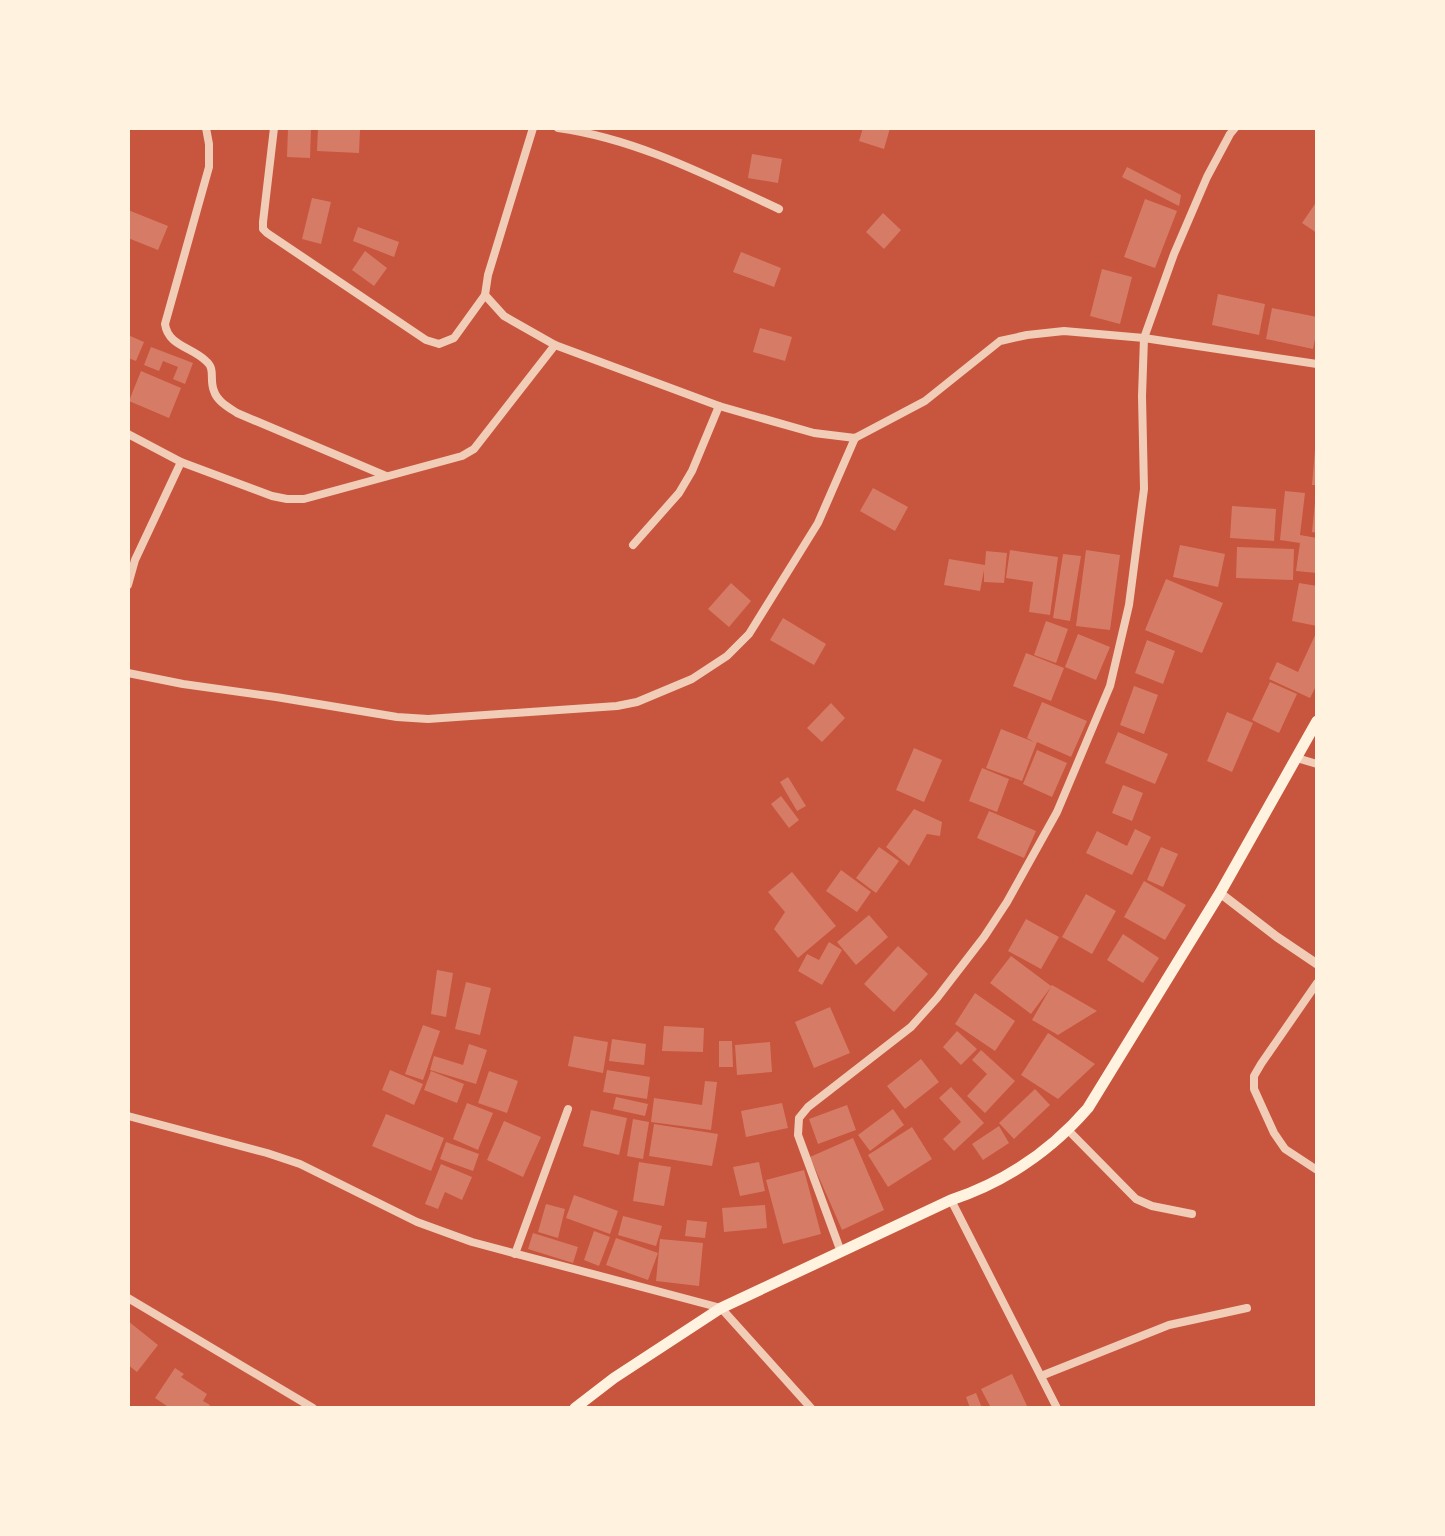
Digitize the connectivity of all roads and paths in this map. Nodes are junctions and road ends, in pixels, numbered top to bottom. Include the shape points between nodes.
1 (206, 128) edge
2 (274, 128) edge
3 (533, 128) edge
4 (558, 128) edge
5 (1235, 128) edge
6 (779, 209) dead end
7 (485, 295) junction
8 (1144, 338) junction
9 (555, 345) junction
10 (1317, 364) edge
11 (719, 406) junction
12 (128, 434) edge
13 (855, 438) junction
14 (181, 462) junction
15 (387, 476) junction
16 (633, 545) dead end
17 (128, 585) edge
18 (128, 673) edge
19 (1317, 721) edge
20 (1297, 758) junction
21 (1317, 764) edge
22 (1220, 893) junction
23 (1317, 964) edge
24 (1317, 983) edge
25 (568, 1109) dead end
26 (128, 1116) edge
27 (1069, 1131) junction
28 (1317, 1170) edge
29 (951, 1200) junction
30 (1192, 1214) dead end
31 (841, 1252) junction
32 (515, 1254) junction
33 (128, 1298) edge
34 (721, 1308) junction
35 (1247, 1308) dead end
36 (1041, 1376) junction
37 (584, 1406) edge
38 (313, 1408) edge
39 (811, 1408) edge
40 (1057, 1408) edge

1 - 15 street via 209,167 165,324 167,334 206,360 223,404
2 - 7 street via 263,222 267,233 439,344 454,338
3 - 7 street
4 - 6 street via 683,163
5 - 8 street via 1174,254
7 - 9 street via 504,316
8 - 10 street
8 - 13 street via 1064,331 1000,341 925,401
8 - 31 street via 1144,489 1129,605 1110,686 1057,812 1007,902 937,998 911,1027 799,1118 798,1135
9 - 11 street
9 - 15 street via 474,449
11 - 13 street via 814,433
11 - 16 street via 679,493
12 - 14 street
13 - 18 street via 818,523 749,634 692,679 637,702 428,719
14 - 15 street via 287,499
14 - 17 street
19 - 20 main road
20 - 21 street
20 - 22 main road
22 - 23 street
22 - 27 main road
24 - 28 street via 1261,1064 1254,1089 1285,1149
25 - 32 street
26 - 32 street via 300,1164 417,1222
27 - 29 main road via 1024,1166
27 - 30 street via 1136,1199
29 - 31 main road
29 - 36 street
31 - 34 main road
32 - 34 street
33 - 38 street
34 - 37 main road via 614,1378
34 - 39 street
35 - 36 street via 1169,1325
36 - 40 street

